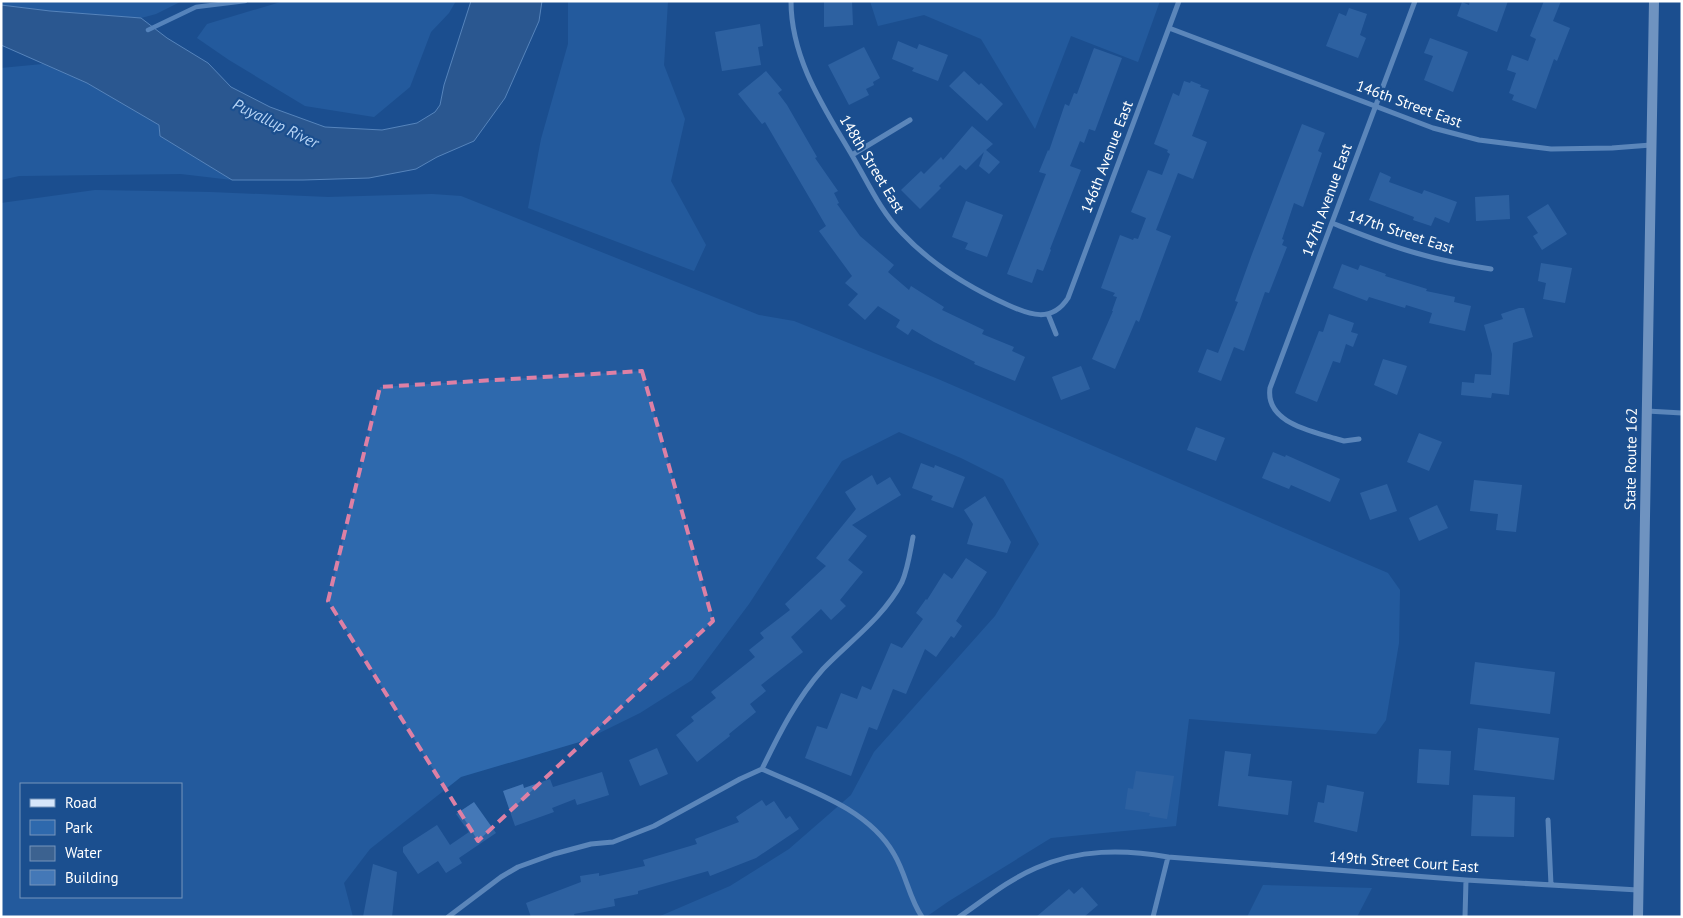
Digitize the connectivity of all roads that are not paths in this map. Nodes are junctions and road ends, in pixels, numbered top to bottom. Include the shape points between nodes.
1 (790, 1) edge
2 (1179, 1) edge
3 (1415, 1) edge
4 (1654, 1) edge
5 (1169, 28) junction
6 (1376, 106) junction
7 (910, 120) dead end
8 (1651, 145) junction
9 (852, 155) junction
10 (1332, 223) junction
11 (1491, 270) dead end
12 (1048, 314) junction
13 (1056, 334) dead end
14 (1647, 411) junction
15 (1682, 413) edge
16 (1359, 439) dead end
17 (913, 537) dead end
18 (762, 769) junction
19 (1548, 820) dead end
20 (1168, 857) junction
21 (1466, 880) junction
22 (1551, 885) junction
23 (1638, 890) junction
24 (448, 917) edge
25 (922, 917) edge
26 (958, 917) edge
27 (1153, 917) edge
28 (1465, 917) edge
29 (1638, 917) edge

1 - 9 street, 148th Street East via 796,43 805,67 818,99
2 - 5 street, 146th Avenue East
3 - 6 street, 147th Avenue East
4 - 8 main road, State Route 162
5 - 6 street, 146th Street East
5 - 12 street, 146th Avenue East via 1068,298
6 - 8 street, 146th Street East via 1441,130 1503,144 1552,149
6 - 10 street, 147th Avenue East
7 - 9 street
8 - 14 main road, State Route 162
9 - 12 street, 148th Street East via 881,207 901,232 930,258 984,294 1032,314
10 - 11 street, 147th Street East via 1416,253
10 - 16 street, 147th Avenue East via 1269,396 1282,418 1291,423 1337,440
12 - 13 street
14 - 15 street
14 - 23 main road, State Route 162
17 - 18 street via 902,580 894,595 809,687 778,735
18 - 24 street via 654,826 613,842 554,854 501,876
18 - 25 street via 851,811 884,838 895,855
19 - 22 street
20 - 21 street, 149th Street Court East
20 - 26 street via 1118,852 1078,854 1037,868
20 - 27 street
21 - 22 street, 149th Street Court East
21 - 28 street
22 - 23 street, 149th Street Court East
23 - 29 main road, State Route 162

